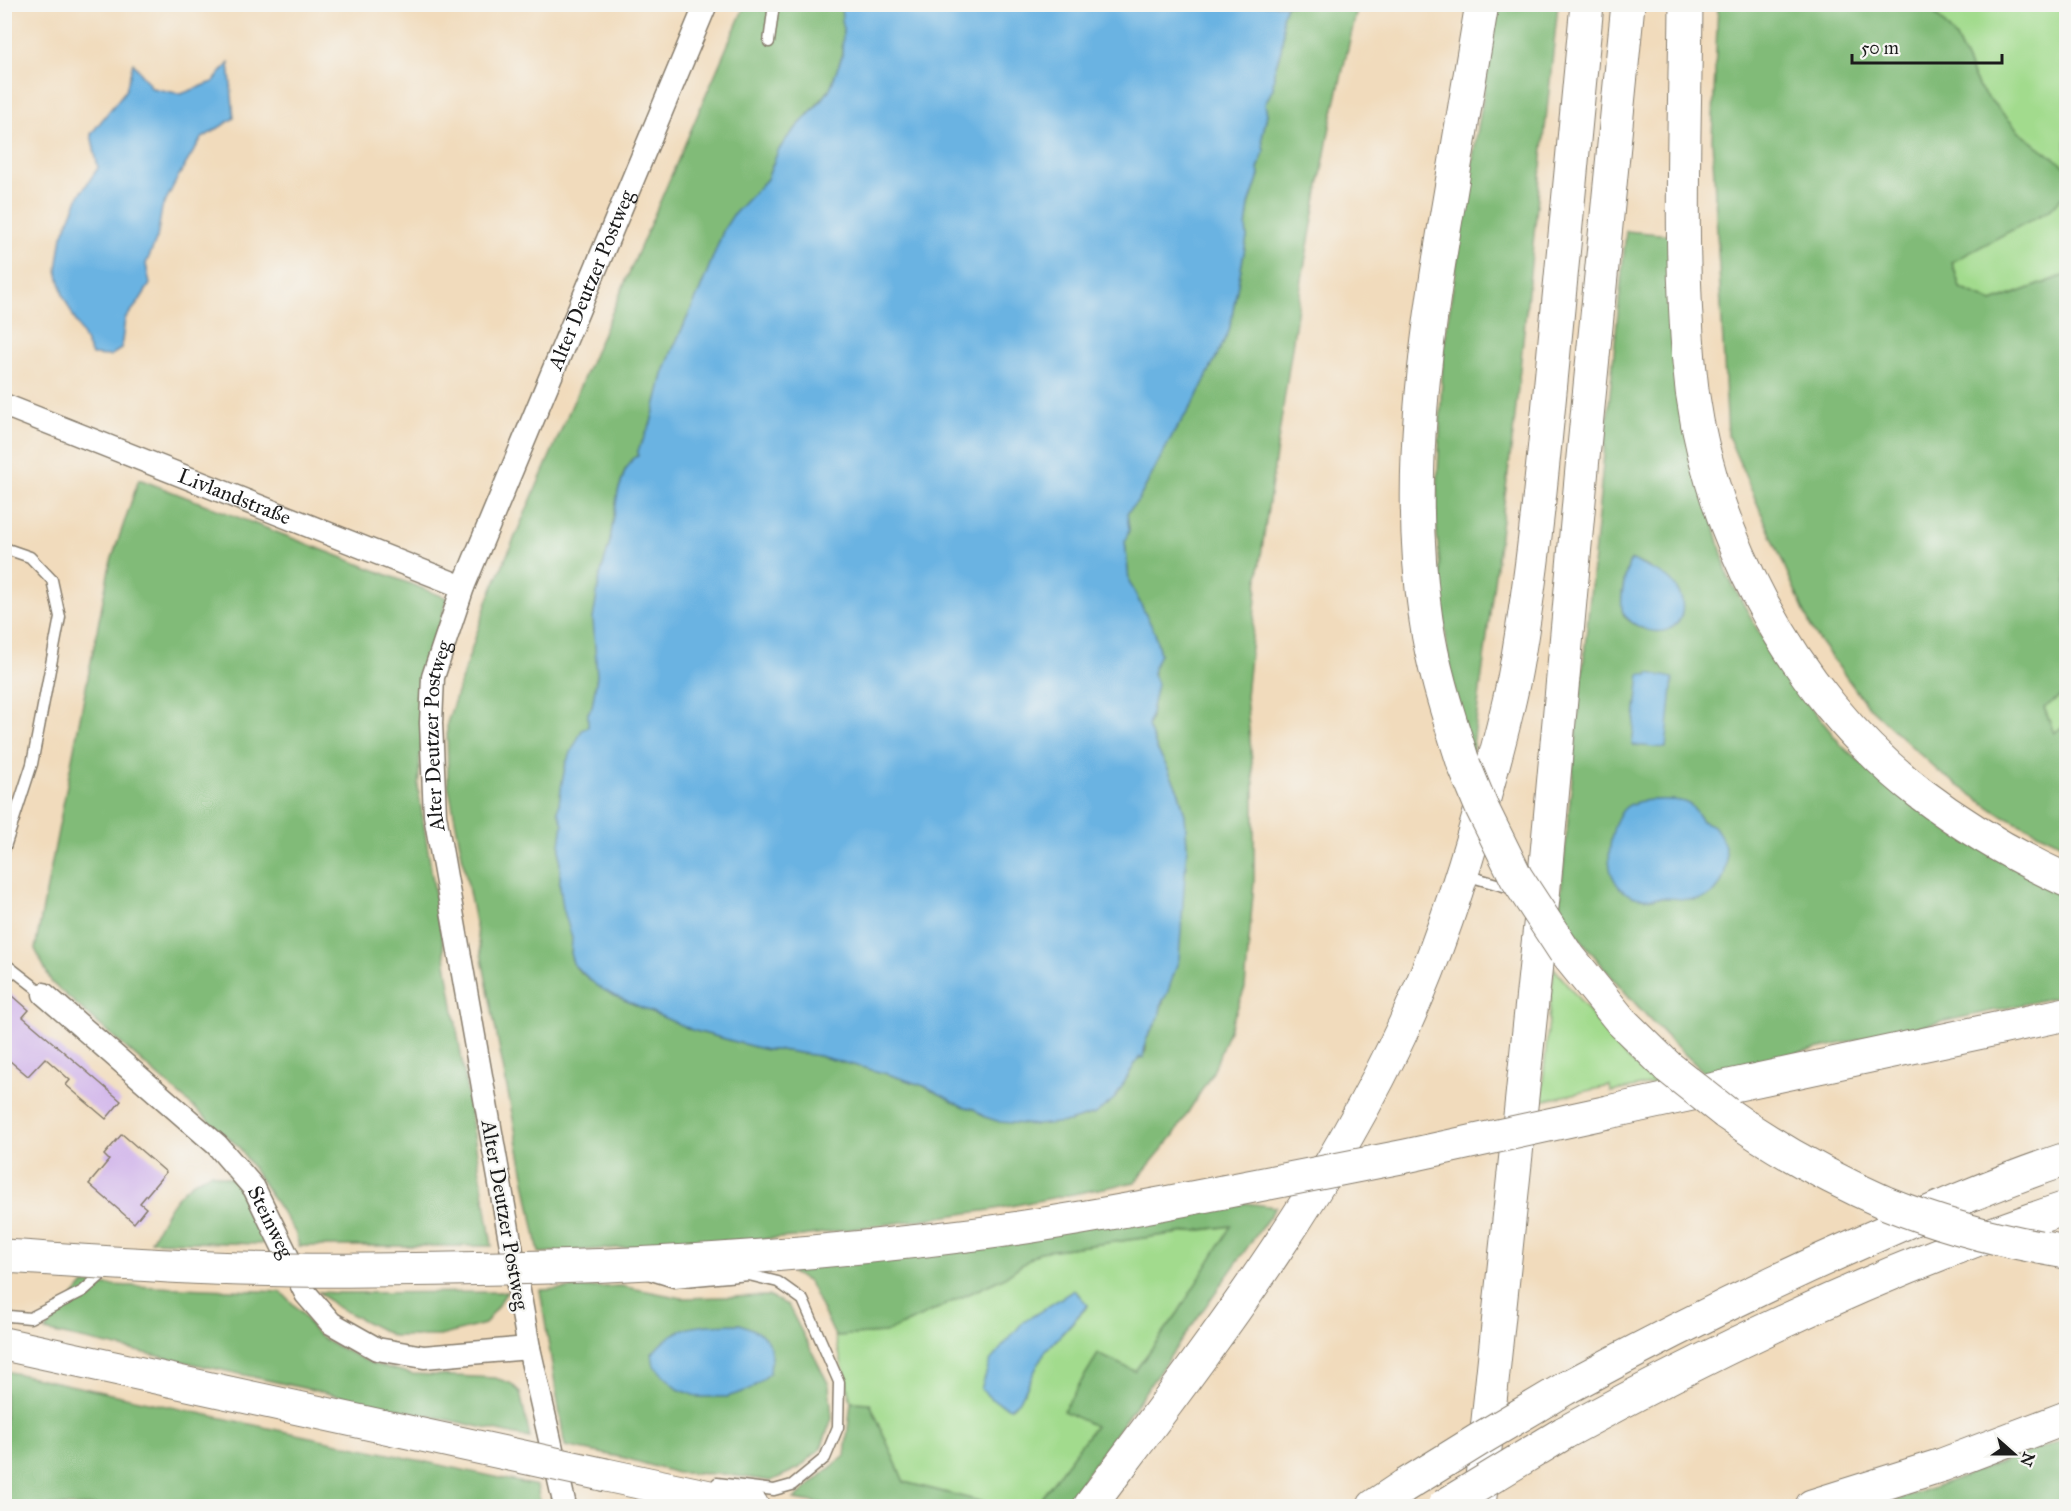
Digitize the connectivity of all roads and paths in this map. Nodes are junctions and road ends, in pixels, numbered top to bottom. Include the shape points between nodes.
1 (706, 4) edge
2 (774, 4) edge
3 (1482, 4) edge
4 (1587, 4) edge
5 (1628, 4) edge
6 (1686, 4) edge
7 (769, 42) dead end
8 (4, 405) edge
9 (4, 548) edge
10 (463, 587) junction
11 (4, 850) edge
12 (1463, 874) junction
13 (2067, 880) edge
14 (1543, 897) junction
15 (4, 963) edge
16 (44, 994) joint
17 (2067, 1014) edge
18 (2067, 1159) edge
19 (2067, 1208) edge
20 (2053, 1249) edge
21 (126, 1254) dead end
22 (4, 1256) edge
23 (621, 1265) junction
24 (4, 1312) edge
25 (4, 1344) edge
26 (529, 1348) junction
27 (2067, 1418) edge
28 (700, 1485) junction
29 (565, 1506) edge
30 (752, 1506) edge
31 (1090, 1506) edge
32 (1374, 1506) edge
33 (1444, 1506) edge
34 (1479, 1506) edge
35 (1812, 1506) edge

1 - 10 street, Alter Deutzer Postweg
2 - 7 lane
3 - 20 highway, bridge via 1429,324 1423,381 1418,539 1426,620 1446,710 1485,815 1516,877 1565,952 1621,1021 1668,1067 1726,1113 1805,1164 1886,1203 1955,1228
4 - 12 highway via 1529,585 1516,671
5 - 14 highway
6 - 13 highway via 1684,216 1689,363 1698,425 1713,486 1734,544 1760,600 1793,654 1830,704 1872,750 1968,828 2022,860
8 - 10 street, Livlandstraße
9 - 11 lane via 30,557 52,580 60,616 32,764
10 - 26 street, Alter Deutzer Postweg via 433,677 435,815
12 - 14 lane
12 - 31 highway via 1405,1023 1332,1165 1225,1326
14 - 34 highway
15 - 16 lane
16 - 26 street, Steinweg via 217,1145 254,1188 306,1294 331,1323 378,1349 424,1357
17 - 23 highway, bridge via 1406,1156 1108,1214 859,1247
18 - 32 highway, bridge via 1969,1194 1668,1333 1566,1388
19 - 33 highway, bridge via 1932,1256 1745,1338 1564,1433
21 - 24 lane via 83,1291 30,1318
22 - 23 highway, bridge via 290,1270
23 - 28 lane via 674,1282 749,1275 778,1282 803,1300 839,1382 838,1427 825,1458 792,1485 774,1490
25 - 28 highway, bridge via 606,1475
26 - 29 street, Alter Deutzer Postweg
27 - 35 highway via 1942,1465
28 - 30 highway

